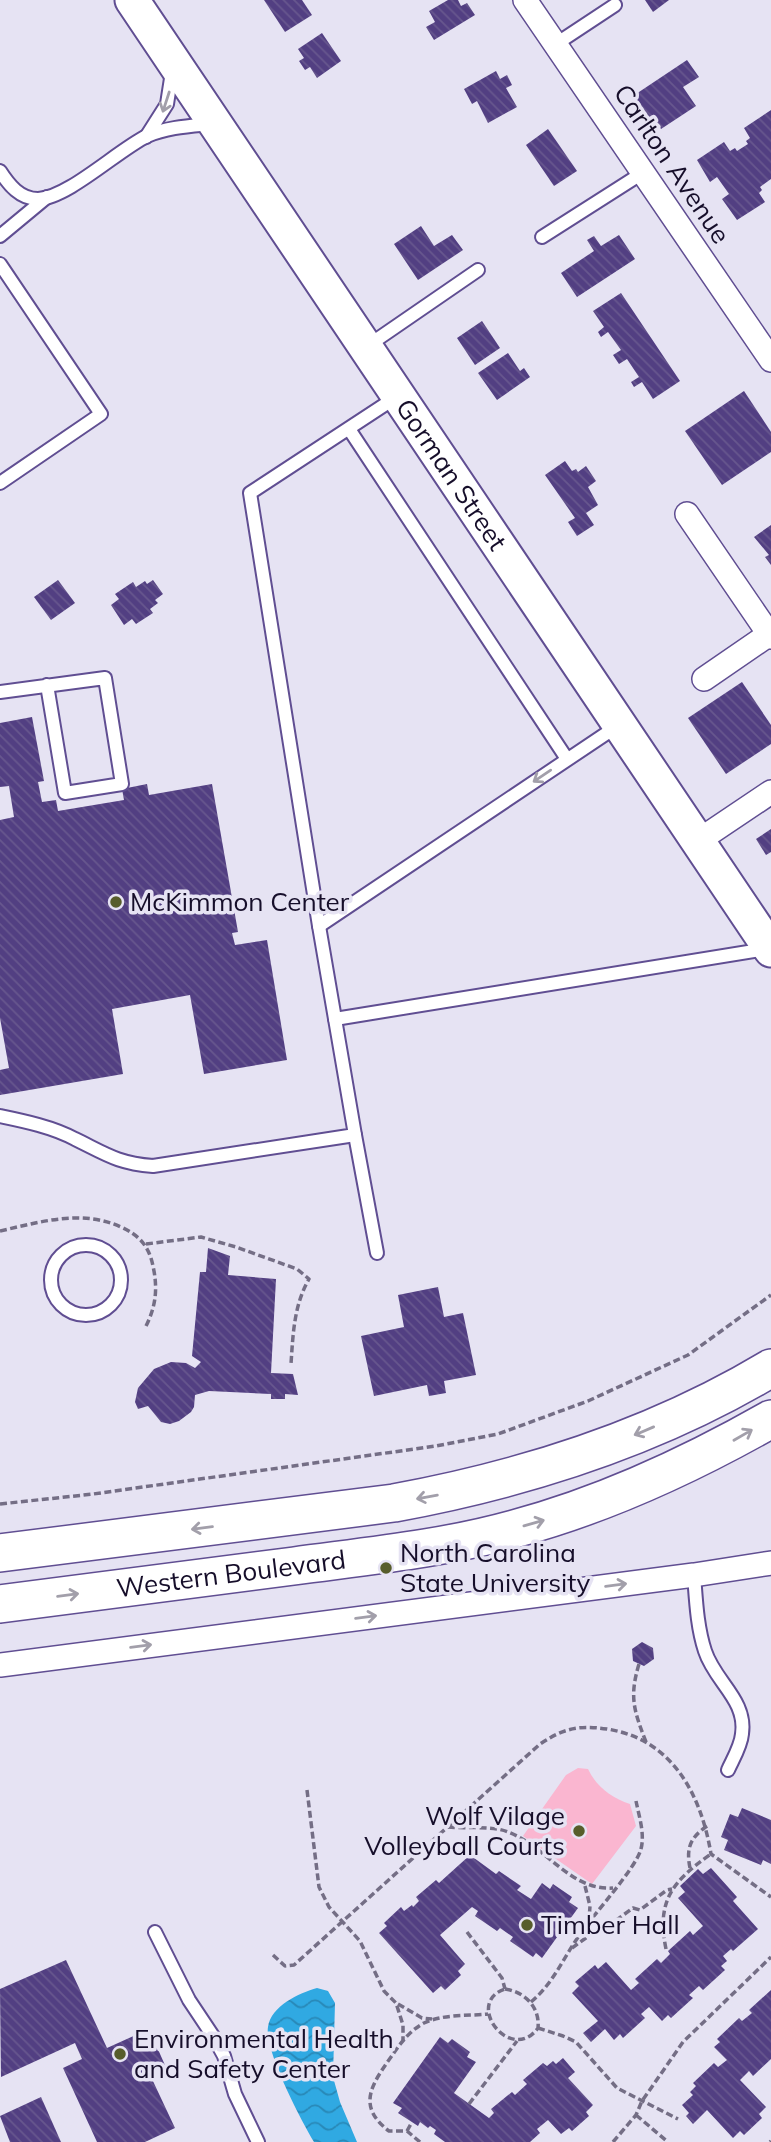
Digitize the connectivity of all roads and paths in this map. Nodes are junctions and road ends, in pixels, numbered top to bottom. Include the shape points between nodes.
1 (132, 0) edge
2 (525, 0) edge
3 (615, 5) dead end
4 (556, 44) junction
5 (173, 61) junction
6 (215, 124) junction
7 (146, 136) junction
8 (0, 171) edge
9 (644, 172) junction
10 (47, 197) junction
11 (0, 236) edge
12 (542, 237) dead end
13 (0, 264) edge
14 (478, 270) dead end
15 (366, 348) junction
16 (771, 360) edge
17 (399, 396) junction
18 (349, 429) junction
19 (0, 483) edge
20 (687, 514) dead end
21 (770, 635) edge
22 (704, 679) dead end
23 (47, 685) junction
24 (0, 692) edge
25 (619, 724) junction
26 (568, 759) junction
27 (771, 792) edge
28 (698, 841) junction
29 (319, 926) junction
30 (770, 949) edge
31 (335, 1019) junction
32 (0, 1116) edge
33 (355, 1135) junction
34 (0, 1231) edge
35 (146, 1244) junction
36 (377, 1253) dead end
37 (52, 1271) joint
38 (771, 1295) edge
39 (145, 1328) dead end
40 (291, 1364) dead end
41 (771, 1368) edge
42 (771, 1419) edge
43 (0, 1504) edge
44 (0, 1553) edge
45 (771, 1563) edge
46 (694, 1575) junction
47 (0, 1604) edge
48 (639, 1664) dead end
49 (0, 1665) edge
50 (646, 1742) junction
51 (728, 1770) dead end
52 (307, 1790) dead end
53 (636, 1801) dead end
54 (707, 1826) junction
55 (448, 1827) junction
56 (711, 1853) junction
57 (690, 1869) junction
58 (584, 1884) junction
59 (615, 1888) junction
60 (672, 1889) junction
61 (771, 1897) edge
62 (343, 1922) junction
63 (589, 1922) junction
64 (155, 1932) dead end
65 (467, 1932) dead end
66 (570, 1949) junction
67 (666, 1949) dead end
68 (273, 1955) dead end
69 (771, 1957) edge
70 (505, 1989) junction
71 (531, 2002) junction
72 (396, 2003) junction
73 (488, 2014) junction
74 (434, 2020) junction
75 (538, 2028) junction
76 (403, 2040) junction
77 (517, 2041) junction
78 (642, 2101) junction
79 (469, 2104) dead end
80 (636, 2115) junction
81 (678, 2119) dead end
82 (412, 2122) dead end
83 (407, 2131) junction
84 (258, 2142) edge
85 (420, 2142) edge
86 (613, 2142) edge
87 (668, 2142) edge

1 - 5 main road, Gorman Street
2 - 4 street, Carlton Avenue
3 - 4 lane
4 - 9 street, Carlton Avenue
5 - 6 main road, Gorman Street
5 -> 7 lane via 167,104
6 - 7 lane
6 - 15 main road, Gorman Street
7 - 10 lane
8 - 10 lane via 19,193
9 - 12 lane
9 - 16 street, Carlton Avenue
10 - 11 lane
13 - 19 lane via 101,414
14 - 15 lane
15 - 17 main road, Gorman Street
17 - 18 lane
17 - 25 main road, Gorman Street
18 - 26 lane
18 - 29 lane via 250,493
20 - 21 street
21 - 22 street
23 - 23 lane via 105,678 122,784 65,793
23 - 24 lane
25 - 26 lane
25 - 28 main road, Gorman Street
26 -> 29 lane
27 - 28 street
28 - 30 main road, Gorman Street
29 - 31 lane
30 - 31 lane
31 - 33 lane
32 - 33 lane via 74,1138 111,1159 153,1166
33 - 36 lane
34 - 35 path via 88,1217 106,1220
35 - 39 path via 156,1295
35 - 40 path via 201,1237 306,1274 309,1279 294,1321
37 - 37 lane via 48,1252 98,1247 116,1261 121,1283 118,1295 91,1315 68,1311 54,1294
38 - 43 path via 688,1355 588,1401 498,1434
41 -> 44 main road, Western Boulevard via 724,1395 573,1459 452,1492
47 -> 42 main road, Western Boulevard via 377,1555 502,1532 605,1500
45 - 46 street
49 -> 46 street
46 - 51 lane via 705,1653 743,1716 742,1737
48 - 50 path via 632,1703
50 - 54 path via 686,1781
50 - 55 path via 622,1731 586,1726 558,1732
52 - 62 path via 319,1887
53 - 59 path via 641,1850
54 - 56 path
54 - 57 path via 689,1843
55 - 58 path via 508,1831
55 - 62 path
56 - 57 path
56 - 61 path
57 - 60 path
58 - 59 path
58 - 63 path
59 - 63 path
60 - 66 path via 640,1910 633,1908 608,1922
60 - 67 path via 663,1910
62 - 68 path via 294,1965 285,1966
62 - 72 path via 360,1941 384,1991
63 - 66 path
64 - 84 lane via 224,2056 235,2094
65 - 70 path via 502,1978
66 - 71 path via 559,1971
69 - 78 path via 683,2042
70 - 71 path
70 - 73 path via 488,2002
71 - 75 path
72 - 74 path
72 - 76 path
73 - 74 path
73 - 77 path via 507,2038
74 - 76 path
75 - 77 path
75 - 78 path via 576,2042 617,2088
76 - 83 path via 374,2080 369,2098 372,2112 387,2129
77 - 79 path
78 - 80 path
78 - 81 path
80 - 86 path
80 - 87 path
82 - 83 path
83 - 85 path

